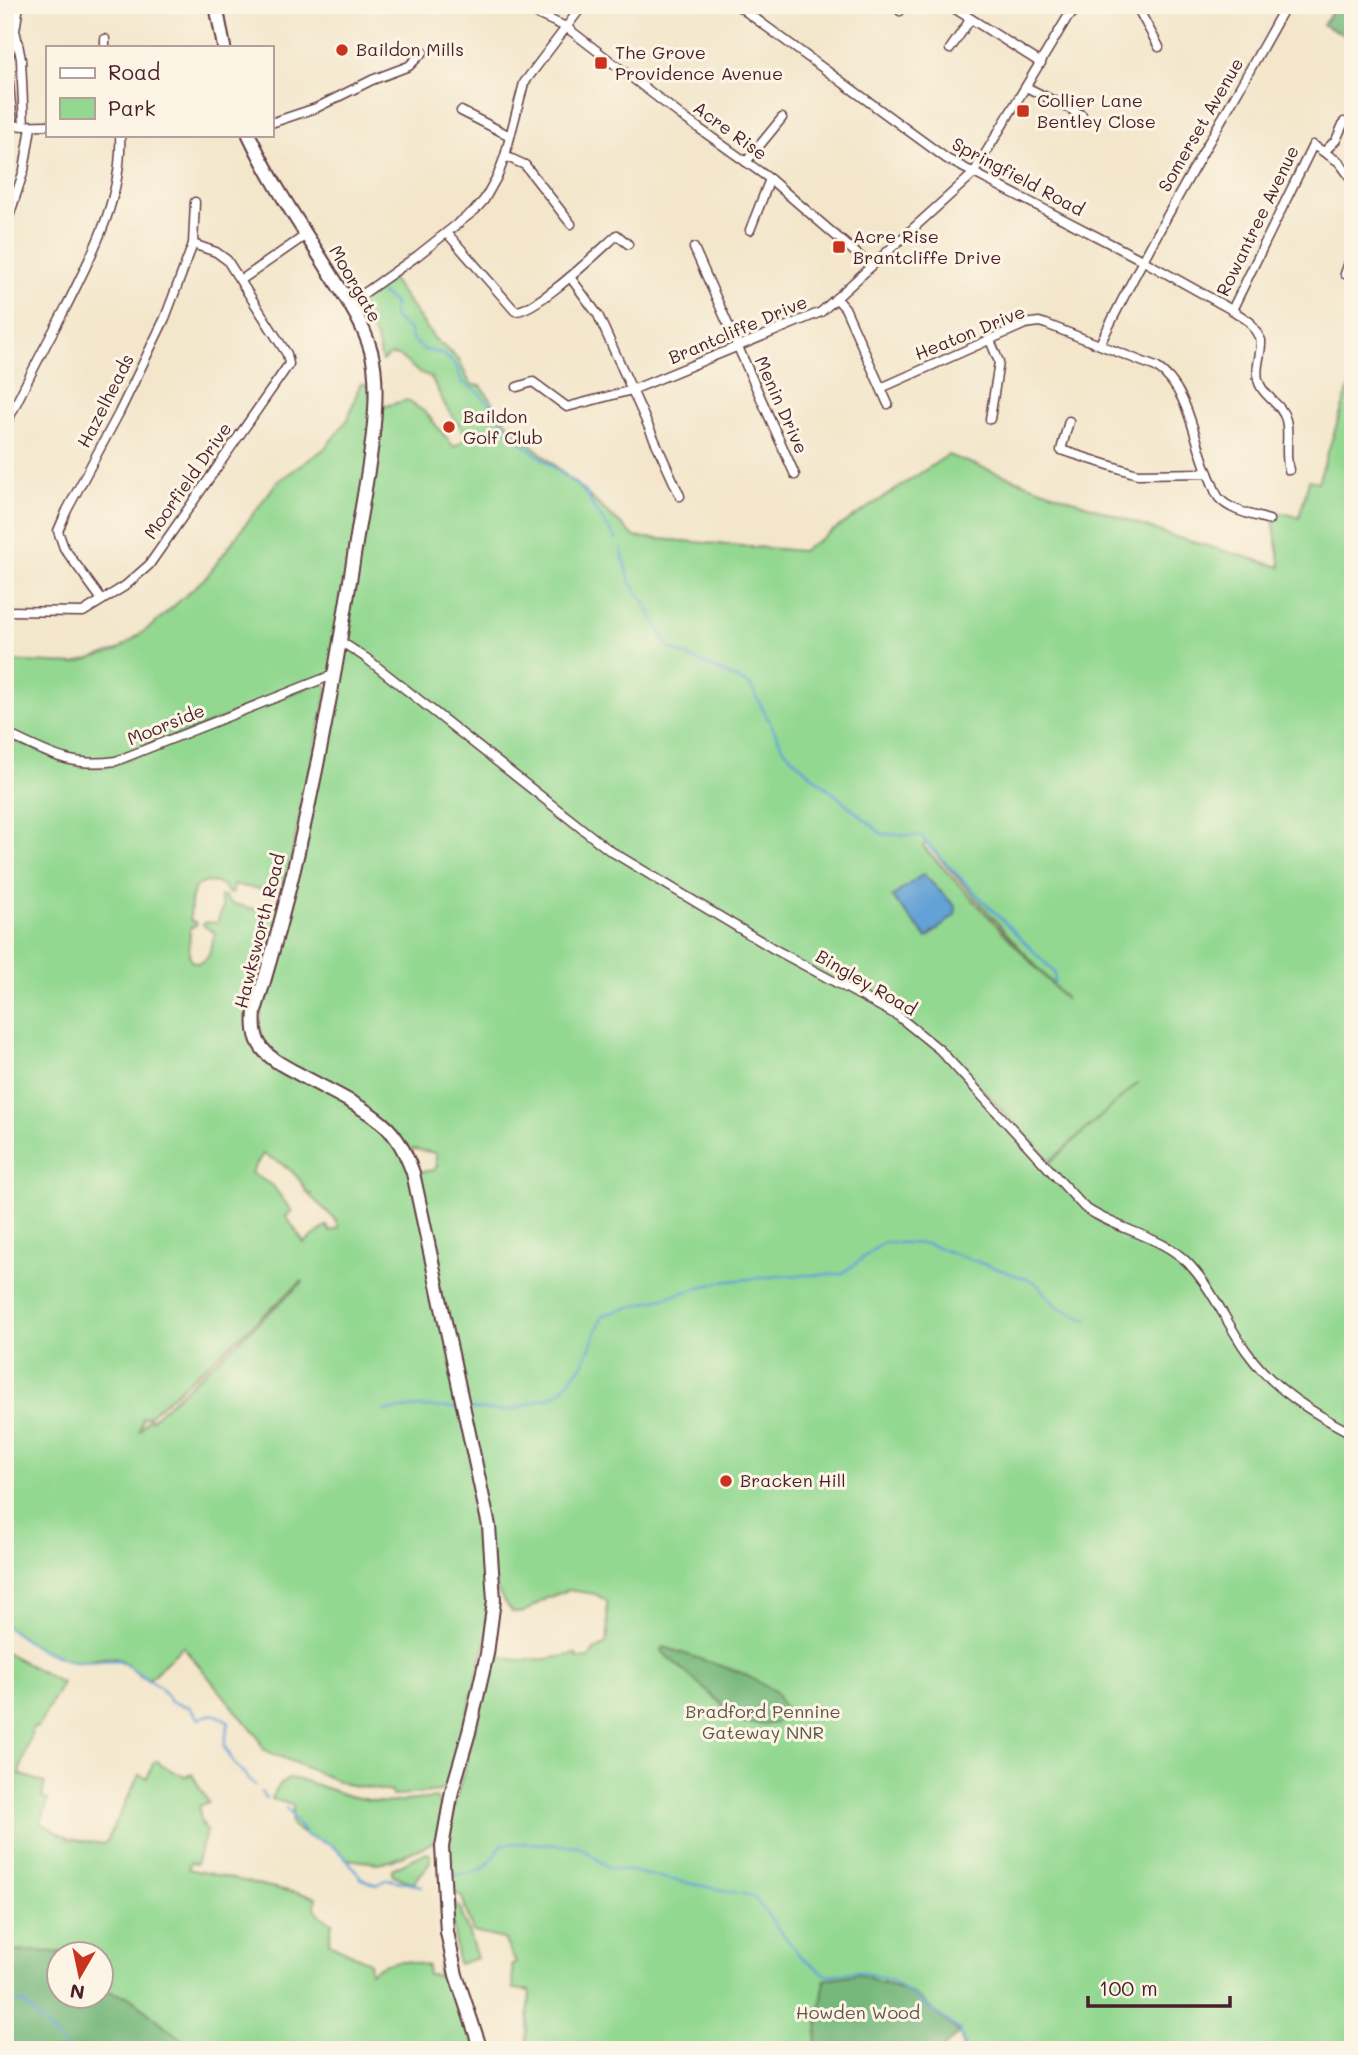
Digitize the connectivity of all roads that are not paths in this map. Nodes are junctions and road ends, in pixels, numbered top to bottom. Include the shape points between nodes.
1 (19, 5) edge
2 (216, 5) edge
3 (517, 5) edge
4 (583, 5) edge
5 (737, 5) edge
6 (949, 5) edge
7 (1096, 5) edge
8 (1136, 5) edge
9 (1286, 5) edge
10 (970, 20) junction
11 (566, 27) junction
12 (15, 31) junction
13 (224, 46) edge
14 (1159, 47) dead end
15 (950, 49) dead end
16 (423, 52) dead end
17 (1041, 63) junction
18 (1026, 87) junction
19 (461, 111) dead end
20 (1082, 115) dead end
21 (782, 118) dead end
22 (273, 122) edge
23 (1344, 122) dead end
24 (46, 125) edge
25 (9, 126) edge
26 (27, 127) junction
27 (120, 136) edge
28 (250, 136) edge
29 (510, 136) junction
30 (1324, 152) junction
31 (505, 156) junction
32 (746, 162) junction
33 (973, 174) junction
34 (770, 180) junction
35 (1353, 181) edge
36 (195, 202) dead end
37 (571, 224) dead end
38 (5, 229) edge
39 (750, 230) dead end
40 (447, 233) junction
41 (306, 235) junction
42 (192, 244) junction
43 (628, 244) dead end
44 (694, 248) dead end
45 (1353, 250) edge
46 (1142, 260) junction
47 (871, 266) junction
48 (1345, 274) dead end
49 (570, 277) junction
50 (241, 280) junction
51 (836, 298) junction
52 (349, 304) junction
53 (1232, 310) junction
54 (990, 340) junction
55 (1100, 344) junction
56 (738, 348) junction
57 (372, 352) joint
58 (517, 387) dead end
59 (881, 388) junction
60 (632, 390) junction
61 (888, 404) dead end
62 (990, 419) dead end
63 (1069, 421) dead end
64 (5, 426) edge
65 (1289, 470) dead end
66 (1208, 473) junction
67 (795, 475) dead end
68 (680, 496) dead end
69 (1269, 520) dead end
70 (102, 600) junction
71 (5, 611) edge
72 (340, 641) junction
73 (335, 674) junction
74 (5, 733) edge
75 (1353, 1434) edge
76 (481, 2050) edge

1 - 12 street
2 - 13 street
3 - 11 street, Acre Rise
4 - 11 street
5 - 33 street, Springfield Road
6 - 10 street
7 - 17 street, Brantcliffe Drive via 1072,13
8 - 14 street
9 - 46 street, Somerset Avenue
10 - 15 street
10 - 17 street
11 - 29 street via 524,83
11 - 32 street, Acre Rise
12 - 25 street via 7,63
12 - 26 street
16 - 22 street via 409,66
17 - 18 street, Brantcliffe Drive
18 - 20 street
18 - 33 street, Brantcliffe Drive
19 - 29 street
21 - 32 street
23 - 30 street via 1336,141
24 - 26 street
25 - 26 street
26 - 38 street via 24,170
27 - 64 street via 113,193 101,236
28 - 41 street, Moorgate
29 - 31 street
30 - 35 street via 1339,162
30 - 53 street, Rowantree Avenue via 1313,145
31 - 37 street via 525,165
31 - 40 street via 484,200
32 - 34 street, Acre Rise
33 - 46 street, Springfield Road
33 - 47 street, Brantcliffe Drive
34 - 39 street
34 - 47 street, Acre Rise
36 - 42 street, Hazelheads
40 - 49 street via 514,312 525,311
40 - 52 street
41 - 50 street
41 - 52 street, Moorgate
42 - 50 street, Moorfield Drive via 227,260
42 - 70 street, Hazelheads via 165,317 58,531 64,548
43 - 49 street via 617,235
44 - 56 street, Menin Drive
45 - 48 street
46 - 53 street, Springfield Road
46 - 55 street, Somerset Avenue
47 - 51 street, Brantcliffe Drive
49 - 60 street via 598,315
50 - 70 street, Moorfield Drive via 289,364 149,565
51 - 56 street, Brantcliffe Drive via 821,312
51 - 59 street via 845,308
52 - 57 street, Moorgate
53 - 65 street, Springfield Road via 1259,334 1262,346 1257,377 1284,413
54 - 55 street, Heaton Drive via 1039,322
54 - 59 street, Heaton Drive
54 - 62 street via 999,362
55 - 66 street, Heaton Drive via 1170,377 1181,395
56 - 60 street, Brantcliffe Drive
56 - 67 street, Menin Drive
57 - 72 street, Hawksworth Road via 375,409
58 - 60 street, Brantcliffe Drive via 533,383 567,407
59 - 61 street
60 - 68 street
63 - 66 street via 1061,450 1137,474
66 - 69 street, Heaton Drive via 1219,498
70 - 71 street, Moorfield Drive via 83,612
72 - 73 street, Hawksworth Road
72 - 75 street, Bingley Road via 609,850 920,1033 1084,1207 1186,1262 1263,1372 1295,1399
73 - 74 street, Moorside via 116,761 72,762
73 - 76 street, Hawksworth Road via 308,814 254,1024 261,1047 272,1059 390,1130 413,1173 489,1526 494,1600 487,1654 442,1847 447,1932

